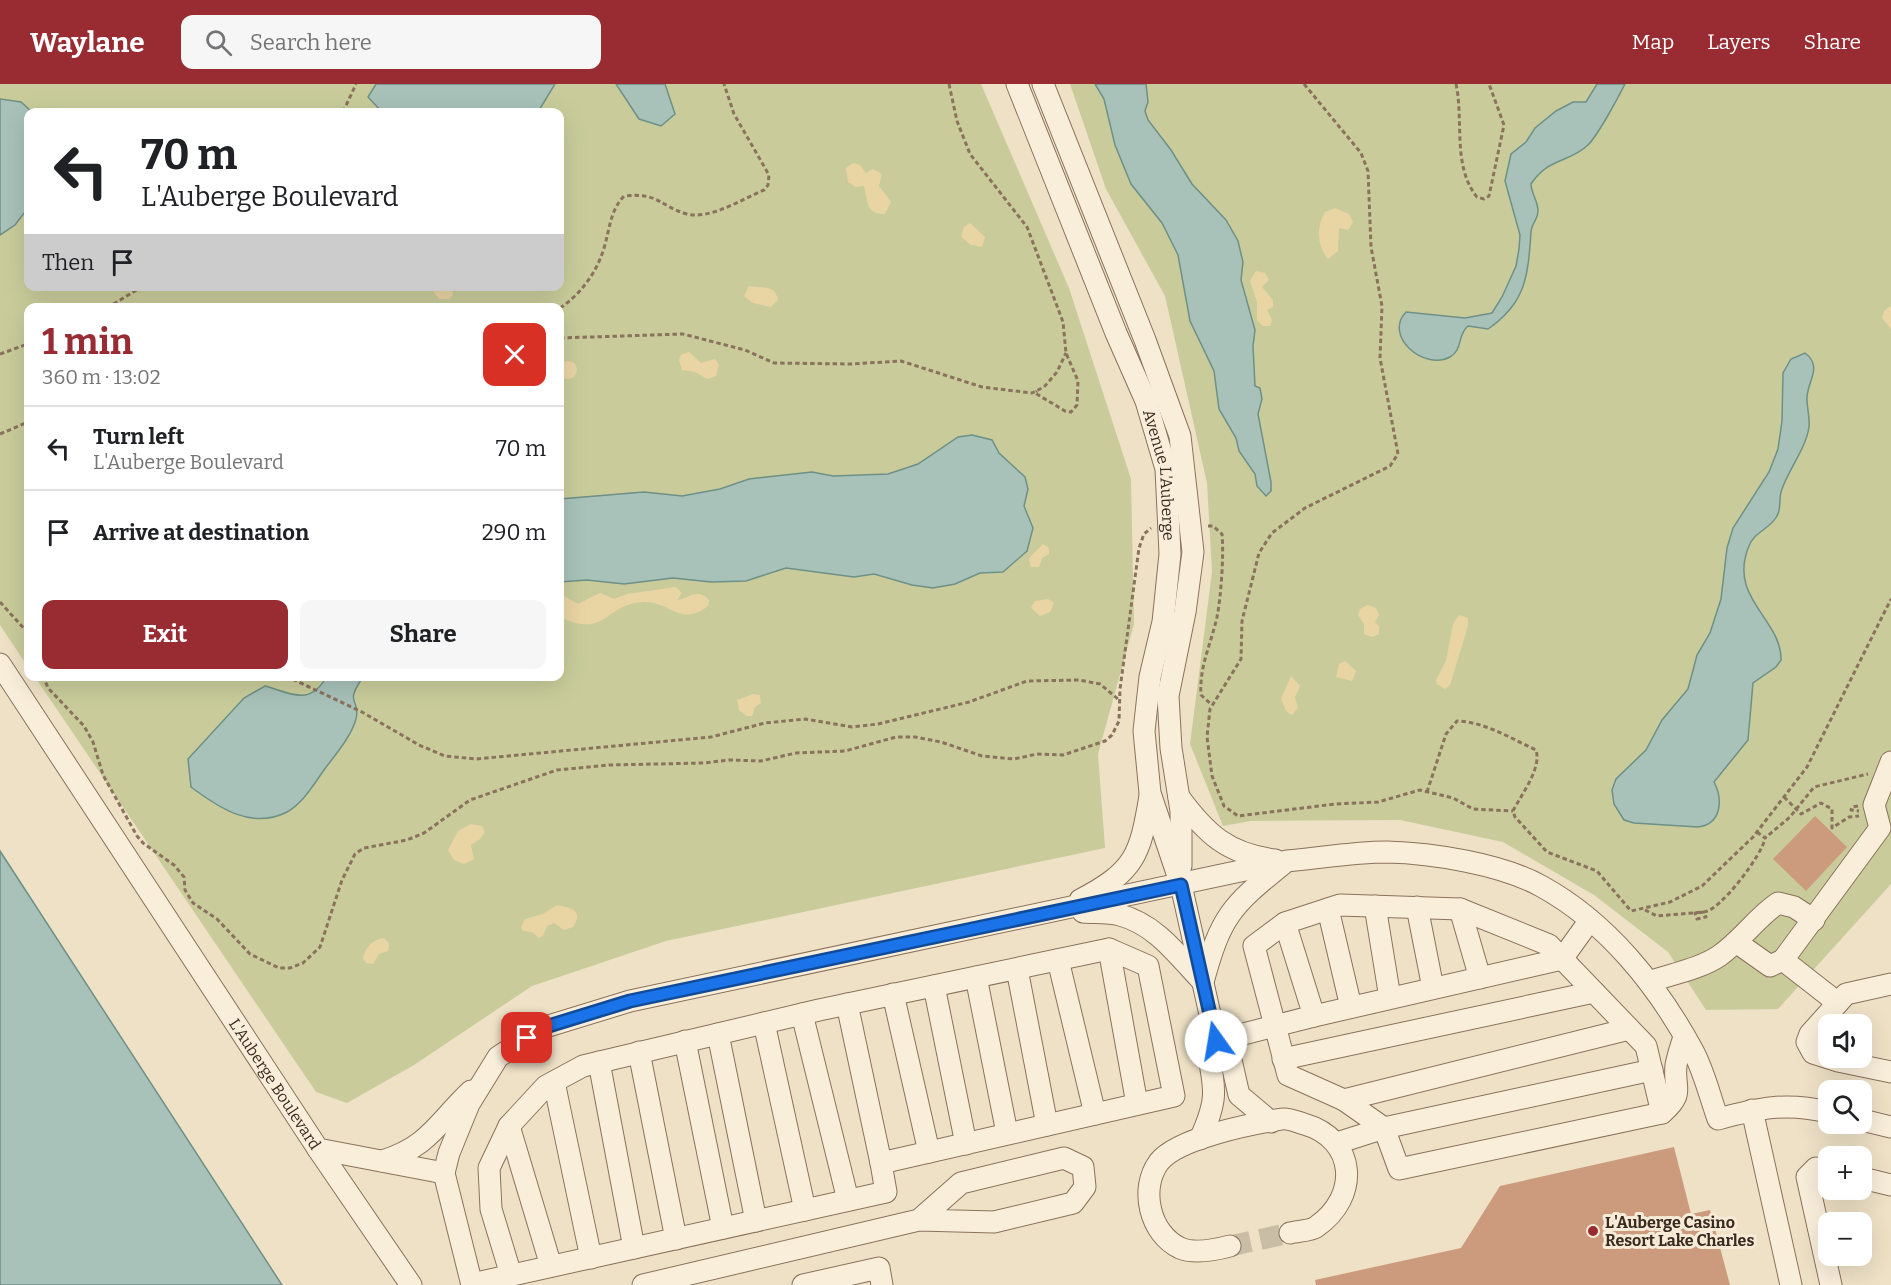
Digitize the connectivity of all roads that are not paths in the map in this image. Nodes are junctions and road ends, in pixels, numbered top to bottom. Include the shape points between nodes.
1 (1017, 84) edge
2 (1043, 84) edge
3 (0, 664) edge
4 (1891, 762) edge
5 (1150, 793) junction
6 (1179, 797) junction
7 (1287, 861) junction
8 (1181, 885) junction
9 (1375, 906) junction
10 (1417, 908) junction
11 (1328, 909) junction
12 (1460, 909) junction
13 (1062, 910) junction
14 (1590, 920) junction
15 (1814, 920) junction
16 (1285, 923) junction
17 (1736, 942) junction
18 (1109, 949) junction
19 (1562, 959) junction
20 (1058, 960) junction
21 (1783, 960) junction
22 (1017, 969) junction
23 (976, 977) junction
24 (1480, 978) junction
25 (1203, 982) junction
26 (1649, 982) junction
27 (1891, 984) edge
28 (934, 986) junction
29 (1433, 988) junction
30 (1594, 992) junction
31 (893, 994) junction
32 (1390, 998) junction
33 (1838, 1003) junction
34 (846, 1004) junction
35 (1351, 1007) junction
36 (802, 1014) junction
37 (1314, 1016) junction
38 (764, 1023) junction
39 (1275, 1025) junction
40 (1629, 1029) junction
41 (718, 1034) junction
42 (1684, 1037) junction
43 (685, 1041) junction
44 (1216, 1041) junction
45 (639, 1052) junction
46 (1284, 1059) junction
47 (599, 1062) junction
48 (1652, 1070) junction
49 (1891, 1072) edge
50 (487, 1076) junction
51 (554, 1082) junction
52 (1344, 1100) junction
53 (1137, 1104) junction
54 (1752, 1110) junction
55 (1818, 1111) edge
56 (1662, 1113) junction
57 (1095, 1114) junction
58 (1271, 1122) junction
59 (1872, 1122) edge
60 (1047, 1125) junction
61 (509, 1126) junction
62 (1891, 1127) edge
63 (1384, 1128) junction
64 (1007, 1133) junction
65 (1200, 1139) junction
66 (1337, 1143) junction
67 (966, 1144) junction
68 (318, 1149) junction
69 (929, 1152) junction
70 (381, 1161) junction
71 (881, 1163) junction
72 (1818, 1168) edge
73 (444, 1173) junction
74 (1872, 1180) edge
75 (1891, 1185) edge
76 (848, 1200) junction
77 (805, 1210) junction
78 (919, 1220) junction
79 (756, 1221) junction
80 (723, 1228) junction
81 (1290, 1233) tunnel mouth
82 (676, 1239) junction
83 (1230, 1246) tunnel mouth
84 (634, 1248) junction
85 (591, 1258) junction
86 (551, 1266) junction
87 (511, 1275) junction
88 (676, 1282) edge
89 (472, 1284) edge
90 (411, 1285) edge
91 (644, 1285) edge
92 (803, 1285) edge
93 (882, 1285) edge
94 (1791, 1285) edge
95 (1831, 1285) edge

1 - 5 street, Avenue L'Auberge via 1146,401 1166,469 1170,554 1144,731
2 - 6 street, Avenue L'Auberge via 1180,436 1193,552 1168,696
3 - 68 street, L'Auberge Boulevard
4 - 15 street via 1874,805 1880,828
5 - 8 street, Avenue L'Auberge
5 - 13 street via 1144,833 1135,858 1114,881
6 - 7 street via 1212,837 1256,858
6 - 8 street, Avenue L'Auberge
7 - 8 street
7 - 14 street via 1386,852 1441,856 1540,885
7 - 25 street via 1241,897 1226,917 1214,940
8 - 13 street
8 - 25 street, Avenue L'Auberge
9 - 10 street
9 - 11 street via 1340,905
9 - 32 street
10 - 12 street
10 - 29 street
11 - 16 street
11 - 35 street
12 - 19 street via 1549,945
12 - 24 street
13 - 25 street via 1120,915 1145,926 1164,939
13 - 50 street via 630,1001 542,1028 498,1057
14 - 19 street
14 - 26 street
15 - 17 street via 1794,907 1778,903
15 - 21 street
16 - 37 street
16 - 39 street via 1254,946
17 - 21 street via 1770,966
17 - 26 street via 1718,957
18 - 20 street
18 - 53 street
18 - 53 street via 1148,966 1174,1096
19 - 24 street
19 - 30 street
20 - 22 street
20 - 57 street
21 - 33 street
22 - 23 street
22 - 60 street
23 - 28 street
23 - 64 street
24 - 29 street
25 - 44 street, Avenue L'Auberge
26 - 42 street
27 - 33 street via 1846,994
28 - 31 street
28 - 67 street
29 - 32 street
30 - 40 street
30 - 46 street
31 - 34 street
31 - 69 street
32 - 35 street
33 - 49 street via 1810,1034 1807,1042 1813,1053
34 - 36 street
34 - 71 street
35 - 37 street
36 - 38 street
36 - 76 street
37 - 39 street
38 - 41 street
38 - 77 street
39 - 44 street
39 - 46 street
40 - 48 street via 1646,1046
40 - 52 street
41 - 43 street
41 - 79 street
42 - 54 street via 1694,1053 1718,1119
42 - 56 street via 1676,1067 1679,1089
43 - 45 street
43 - 80 street
44 - 58 street via 1229,1052 1239,1095
44 - 65 street via 1208,1053 1216,1091
45 - 47 street
45 - 82 street
46 - 52 street via 1288,1075
47 - 51 street
47 - 84 street
48 - 56 street
48 - 63 street
50 - 70 street via 453,1107 424,1142
50 - 73 street via 469,1104
51 - 61 street
51 - 85 street
52 - 63 street
53 - 57 street
54 - 55 street via 1786,1106
54 - 94 street
56 - 63 street via 1399,1169
57 - 60 street
58 - 65 street
58 - 66 street via 1285,1119 1316,1127
59 - 62 street
60 - 64 street
61 - 86 street
61 - 87 street via 489,1168 491,1209
63 - 66 street
64 - 67 street
65 - 83 street via 1182,1145 1159,1163 1147,1193 1158,1230 1181,1248 1211,1251
66 - 81 street via 1348,1167 1341,1201 1315,1228
67 - 69 street
68 - 70 street, L'Auberge Boulevard
68 - 90 street
69 - 71 street
70 - 73 street, L'Auberge Boulevard
71 - 76 street via 886,1192
72 - 95 street via 1807,1177
73 - 89 street
74 - 75 street
76 - 77 street
77 - 79 street
78 - 78 street via 994,1222 1072,1203 1085,1186 1083,1167 1064,1158 961,1183
78 - 88 street
79 - 80 street
80 - 82 street
82 - 84 street
84 - 85 street
85 - 86 street
86 - 87 street
87 - 89 street
88 - 91 street
92 - 93 street via 879,1268

